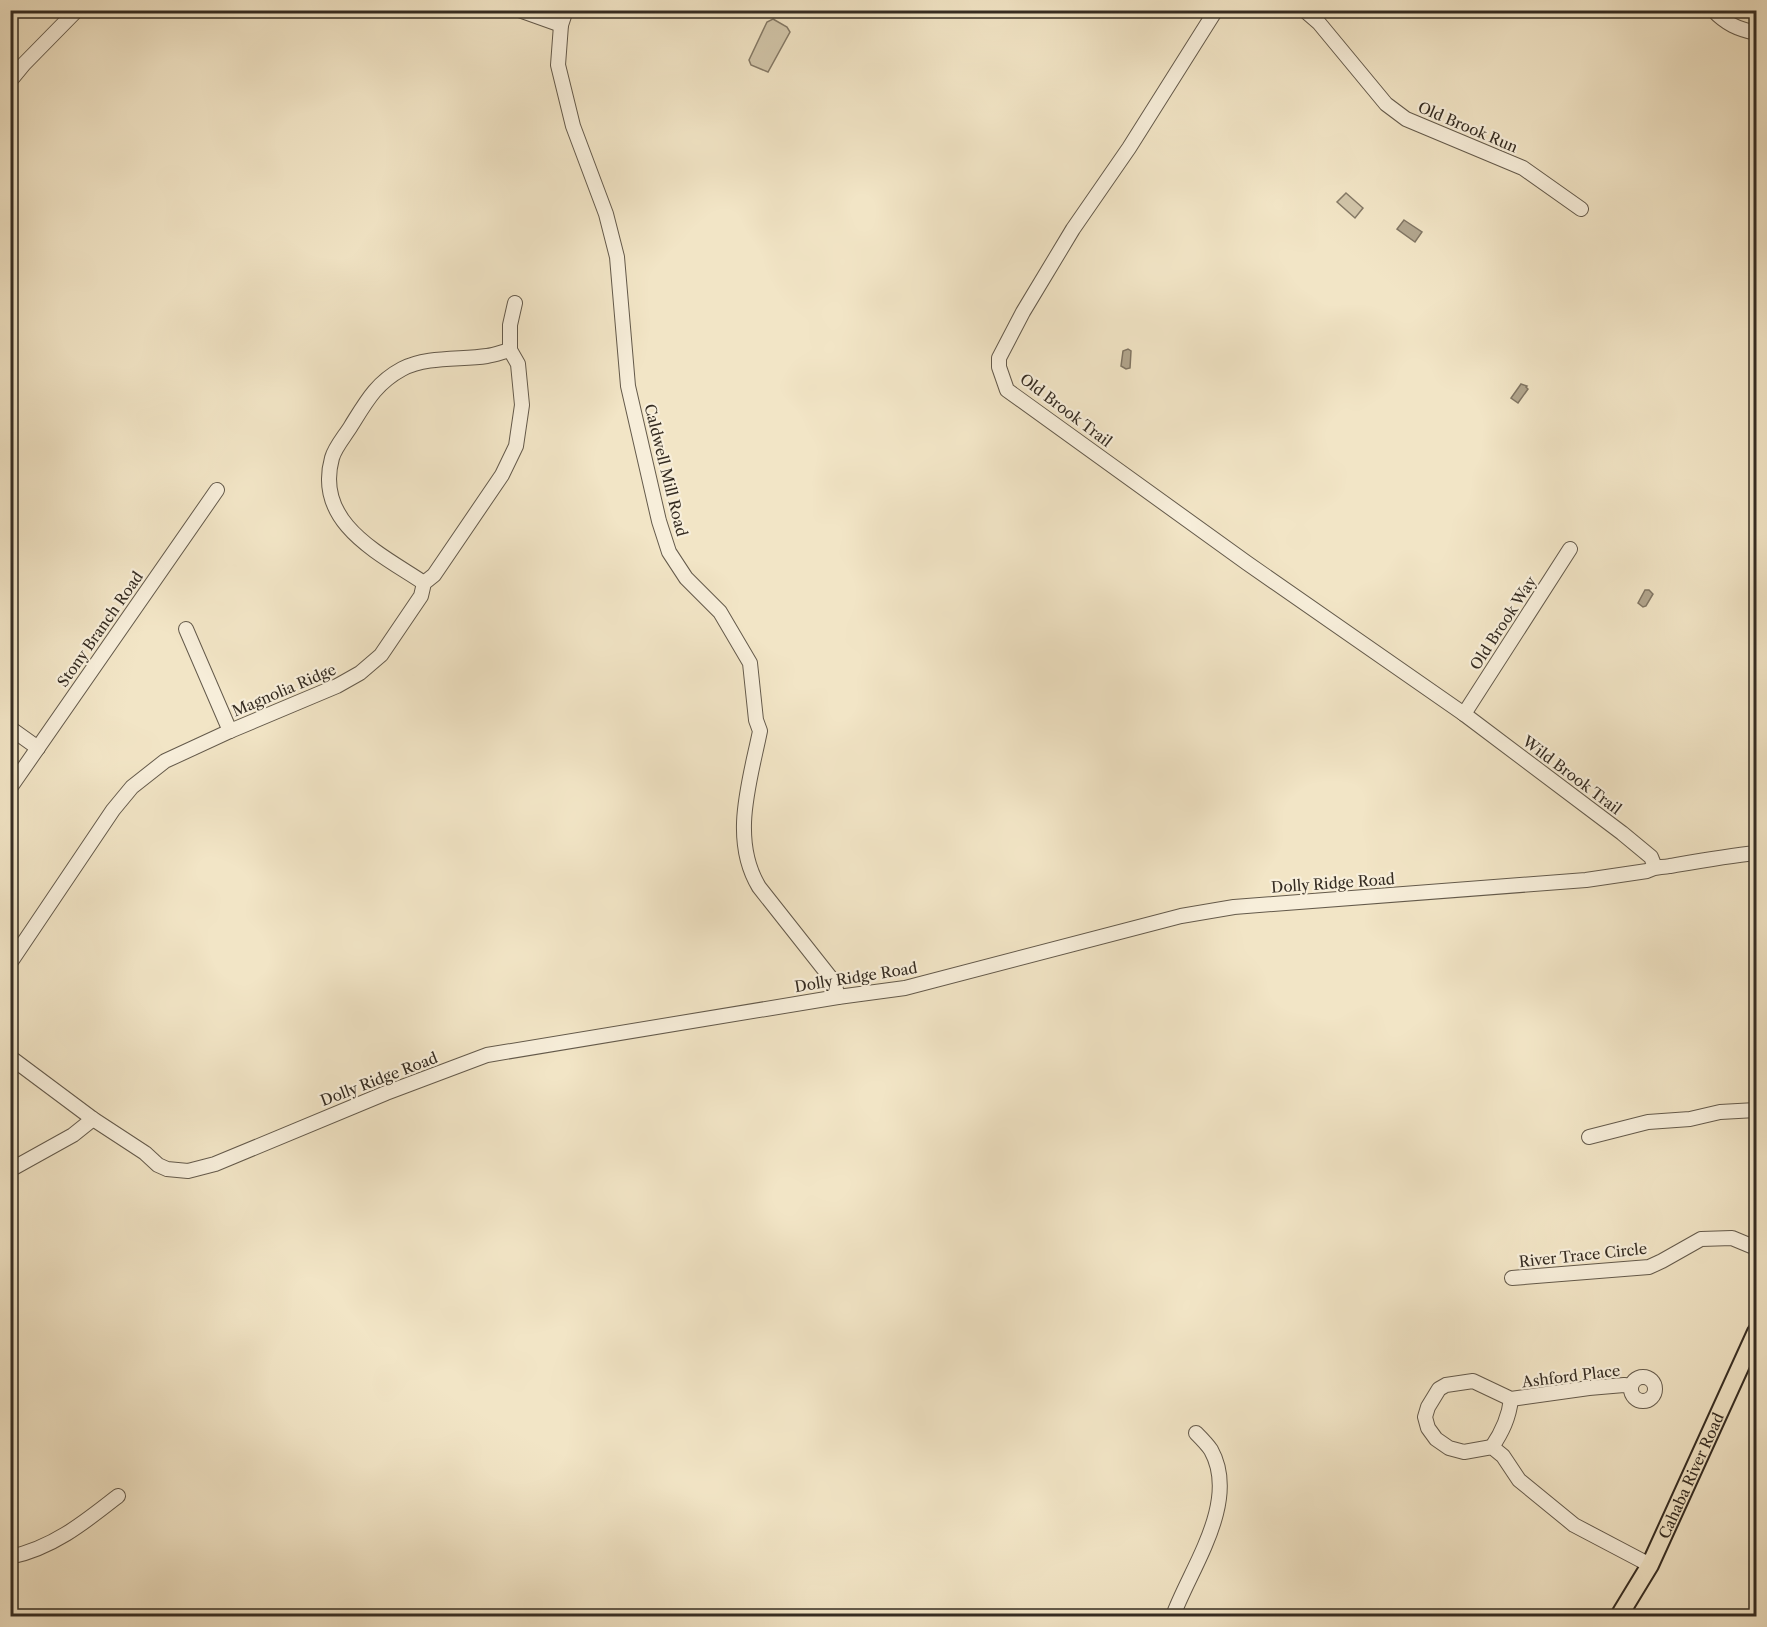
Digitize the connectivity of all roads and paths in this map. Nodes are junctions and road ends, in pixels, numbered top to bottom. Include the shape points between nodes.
1 (76, 10) edge
2 (519, 10) edge
3 (566, 10) edge
4 (1216, 10) edge
5 (1304, 10) edge
6 (1713, 10) edge
7 (561, 26) junction
8 (1756, 33) edge
9 (10, 81) edge
10 (1581, 209) dead end
11 (515, 303) dead end
12 (510, 350) junction
13 (217, 490) dead end
14 (1570, 549) dead end
15 (424, 583) junction
16 (186, 629) dead end
17 (1464, 714) junction
18 (10, 728) edge
19 (230, 731) junction
20 (38, 748) junction
21 (10, 788) edge
22 (1756, 853) edge
23 (1655, 867) junction
24 (10, 963) edge
25 (838, 997) junction
26 (10, 1057) edge
27 (1756, 1110) edge
28 (93, 1119) junction
29 (1589, 1137) dead end
30 (10, 1170) edge
31 (1756, 1248) edge
32 (1512, 1278) dead end
33 (1756, 1332) edge
34 (1631, 1386) dead end
35 (1511, 1399) junction
36 (1196, 1433) dead end
37 (1492, 1447) junction
38 (118, 1496) dead end
39 (10, 1557) edge
40 (1650, 1565) junction
41 (1173, 1617) edge
42 (1618, 1617) edge

1 - 9 street
2 - 7 street
3 - 7 street, Caldwell Mill Road
4 - 17 street, Old Brook Trail via 1073,229 1005,344 999,367 1007,390
5 - 10 street, Old Brook Run via 1386,104 1406,119 1523,168
6 - 8 street via 1724,22
7 - 25 street, Caldwell Mill Road via 558,65 562,87 617,256 628,386 659,521 669,552 686,578 720,612 750,663 760,730 743,813 748,858 759,887 834,982
11 - 12 street, Magnolia Ridge
12 - 15 street, Magnolia Ridge via 518,364 522,405 516,446 502,475 460,538
12 - 15 street via 489,356 429,361 403,369 374,390 333,456 329,480 332,502 343,523 364,544
13 - 20 street, Stony Branch Road
14 - 17 street, Old Brook Way
15 - 19 street, Magnolia Ridge via 421,596 381,655 360,673
16 - 19 street
17 - 23 street, Wild Brook Trail via 1652,857
18 - 20 street
19 - 24 street, Magnolia Ridge via 165,761 132,787
20 - 21 street, Stony Branch Road
22 - 23 street, Dolly Ridge Road
23 - 25 street, Dolly Ridge Road via 1647,872 1586,880 1214,910 905,988
25 - 28 street, Dolly Ridge Road via 487,1055 215,1164 188,1171 158,1165
26 - 28 street, Dolly Ridge Road
27 - 29 street via 1648,1122
28 - 30 street via 73,1136
31 - 32 street, River Trace Circle via 1732,1238 1701,1239 1649,1267
33 - 40 main road, Cahaba River Road
34 - 35 street, Ashford Place
35 - 37 street via 1502,1433
35 - 37 street, Ashford Place via 1473,1382 1446,1385 1428,1407 1428,1428 1449,1448 1464,1452
36 - 41 street via 1211,1450 1219,1476 1218,1500 1214,1524
37 - 40 street via 1519,1480 1574,1525
38 - 39 street via 74,1531 29,1553
40 - 42 main road, Cahaba River Road

